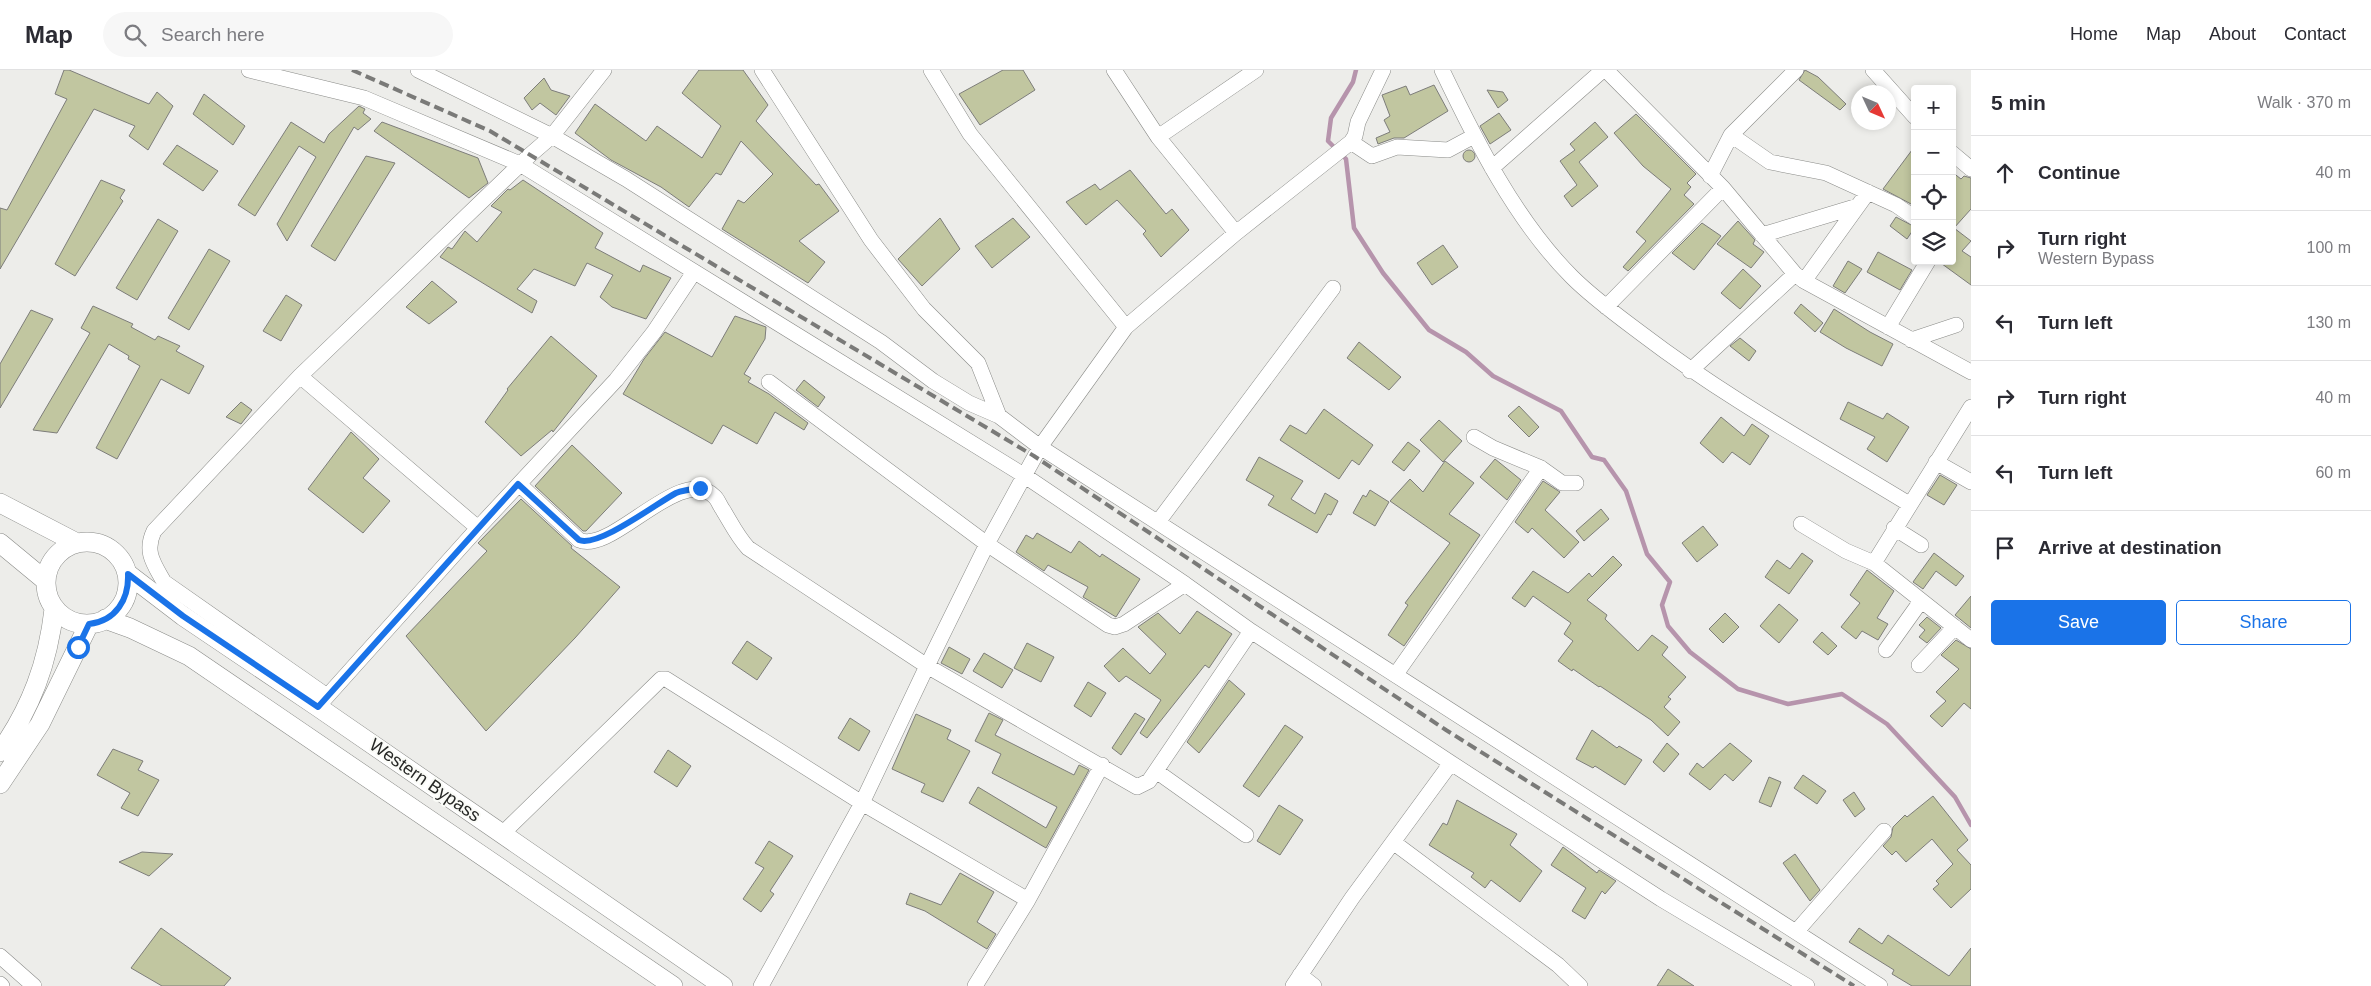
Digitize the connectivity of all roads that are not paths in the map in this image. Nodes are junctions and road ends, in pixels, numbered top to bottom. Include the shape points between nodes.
1 (249, 70) edge
2 (418, 70) edge
3 (604, 70) edge
4 (762, 70) edge
5 (931, 70) edge
6 (1114, 70) edge
7 (1256, 70) edge
8 (1383, 70) edge
9 (1442, 70) edge
10 (1604, 70) edge
11 (1796, 70) edge
12 (1874, 70) edge
13 (1911, 112) edge
14 (1731, 135) junction
15 (552, 136) junction
16 (1474, 136) junction
17 (1158, 137) junction
18 (1351, 142) junction
19 (1956, 156) edge
20 (520, 164) junction
21 (1492, 168) junction
22 (1971, 169) edge
23 (1710, 176) junction
24 (1723, 188) junction
25 (1868, 192) junction
26 (1858, 206) junction
27 (1911, 215) edge
28 (1236, 233) junction
29 (1762, 235) junction
30 (1926, 265) edge
31 (694, 272) junction
32 (1799, 278) junction
33 (1333, 288) dead end
34 (1606, 307) junction
35 (1956, 325) dead end
36 (1888, 327) junction
37 (1126, 328) junction
38 (1911, 340) junction
39 (1690, 371) junction
40 (1971, 372) edge
41 (300, 376) junction
42 (769, 382) dead end
43 (1971, 407) edge
44 (999, 416) junction
45 (1474, 437) dead end
46 (1040, 447) junction
47 (1936, 462) junction
48 (1541, 468) junction
49 (1025, 476) junction
50 (1971, 482) edge
51 (1576, 483) dead end
52 (518, 484) junction
53 (0, 503) edge
54 (1909, 504) junction
55 (1158, 522) junction
56 (1801, 524) dead end
57 (478, 528) junction
58 (1894, 528) junction
59 (0, 543) edge
60 (77, 543) junction
61 (988, 544) junction
62 (1921, 545) dead end
63 (1874, 563) junction
64 (128, 574) junction
65 (46, 581) junction
66 (1185, 584) junction
67 (1921, 601) junction
68 (54, 609) junction
69 (97, 622) junction
70 (1955, 627) junction
71 (1251, 631) junction
72 (1971, 640) edge
73 (1886, 650) dead end
74 (1919, 665) dead end
75 (927, 666) junction
76 (1396, 674) junction
77 (323, 701) junction
78 (0, 752) edge
79 (1451, 763) junction
80 (1102, 766) junction
81 (1156, 771) junction
82 (0, 784) edge
83 (862, 803) junction
84 (1884, 831) dead end
85 (502, 834) junction
86 (1246, 835) dead end
87 (1392, 842) junction
88 (1028, 900) junction
89 (1796, 932) junction
90 (0, 956) edge
91 (1297, 981) edge
92 (34, 986) edge
93 (673, 986) edge
94 (723, 986) edge
95 (761, 986) edge
96 (975, 986) edge
97 (1314, 986) edge
98 (1580, 986) edge
99 (1807, 986) edge
100 (1880, 986) edge

1 - 20 street via 364,98
2 - 15 street
3 - 15 street
4 - 44 street via 871,240 924,309 978,364
5 - 37 street via 970,134
6 - 17 street
7 - 17 street
8 - 18 street
9 - 16 street
10 - 21 street
10 - 23 street
11 - 14 street
12 - 13 street
14 - 23 street
14 - 25 street via 1770,162 1826,173
15 - 20 street
15 - 44 street via 626,179 881,342 933,381 969,403
16 - 18 street via 1448,150 1397,147 1372,156
16 - 21 street
17 - 28 street
18 - 28 street
19 - 22 street
20 - 31 street
20 - 41 street
21 - 34 street via 1538,237 1571,276
23 - 24 street
24 - 29 street
24 - 34 street
25 - 26 street
25 - 27 street via 1896,204
26 - 29 street
26 - 32 street
28 - 37 street
29 - 32 street
30 - 36 street
31 - 49 street
31 - 52 street via 654,332 616,380
32 - 36 street
32 - 39 street
33 - 55 street
34 - 39 street
35 - 38 street
36 - 38 street
37 - 46 street
38 - 40 street
39 - 54 street
41 - 57 street
41 - 77 street via 154,531 148,542 151,558 164,582
42 - 61 street
43 - 47 street
44 - 46 street
45 - 48 street
46 - 49 street
46 - 55 street
47 - 50 street
47 - 54 street
48 - 51 street via 1562,483
48 - 76 street
49 - 61 street
49 - 66 street
52 - 57 street
52 - 75 street via 584,542 601,538 679,492 700,488 715,496 748,548
53 - 60 main road
54 - 58 street
55 - 76 street
56 - 63 street via 1846,551
57 - 77 street
58 - 62 street
58 - 63 street
59 - 65 main road
60 - 64 main road via 96,544 108,549 118,557
60 - 65 main road via 54,560
61 - 66 street via 1115,627
61 - 75 street
63 - 67 street
64 - 69 main road via 126,595 121,606 112,616
64 - 77 main road, Western Bypass via 183,616
65 - 68 main road
66 - 71 street
67 - 70 street
67 - 73 street
68 - 69 main road via 67,619
68 - 78 main road via 51,638 33,696
69 - 82 main road via 40,724
69 - 93 main road, Western Bypass via 130,628 189,656
70 - 72 street
70 - 74 street
71 - 79 street
71 - 81 street
75 - 80 street
75 - 83 street
76 - 89 street
77 - 85 main road, Western Bypass
79 - 87 street
79 - 99 street via 1660,899
80 - 81 street via 1137,787 1149,781
80 - 88 street
81 - 86 street
83 - 85 street via 672,682 660,679
83 - 88 street
83 - 95 street
84 - 89 street
85 - 94 main road, Western Bypass
87 - 91 street
87 - 98 street via 1558,965
88 - 96 street
89 - 100 street
90 - 92 street
91 - 97 street

